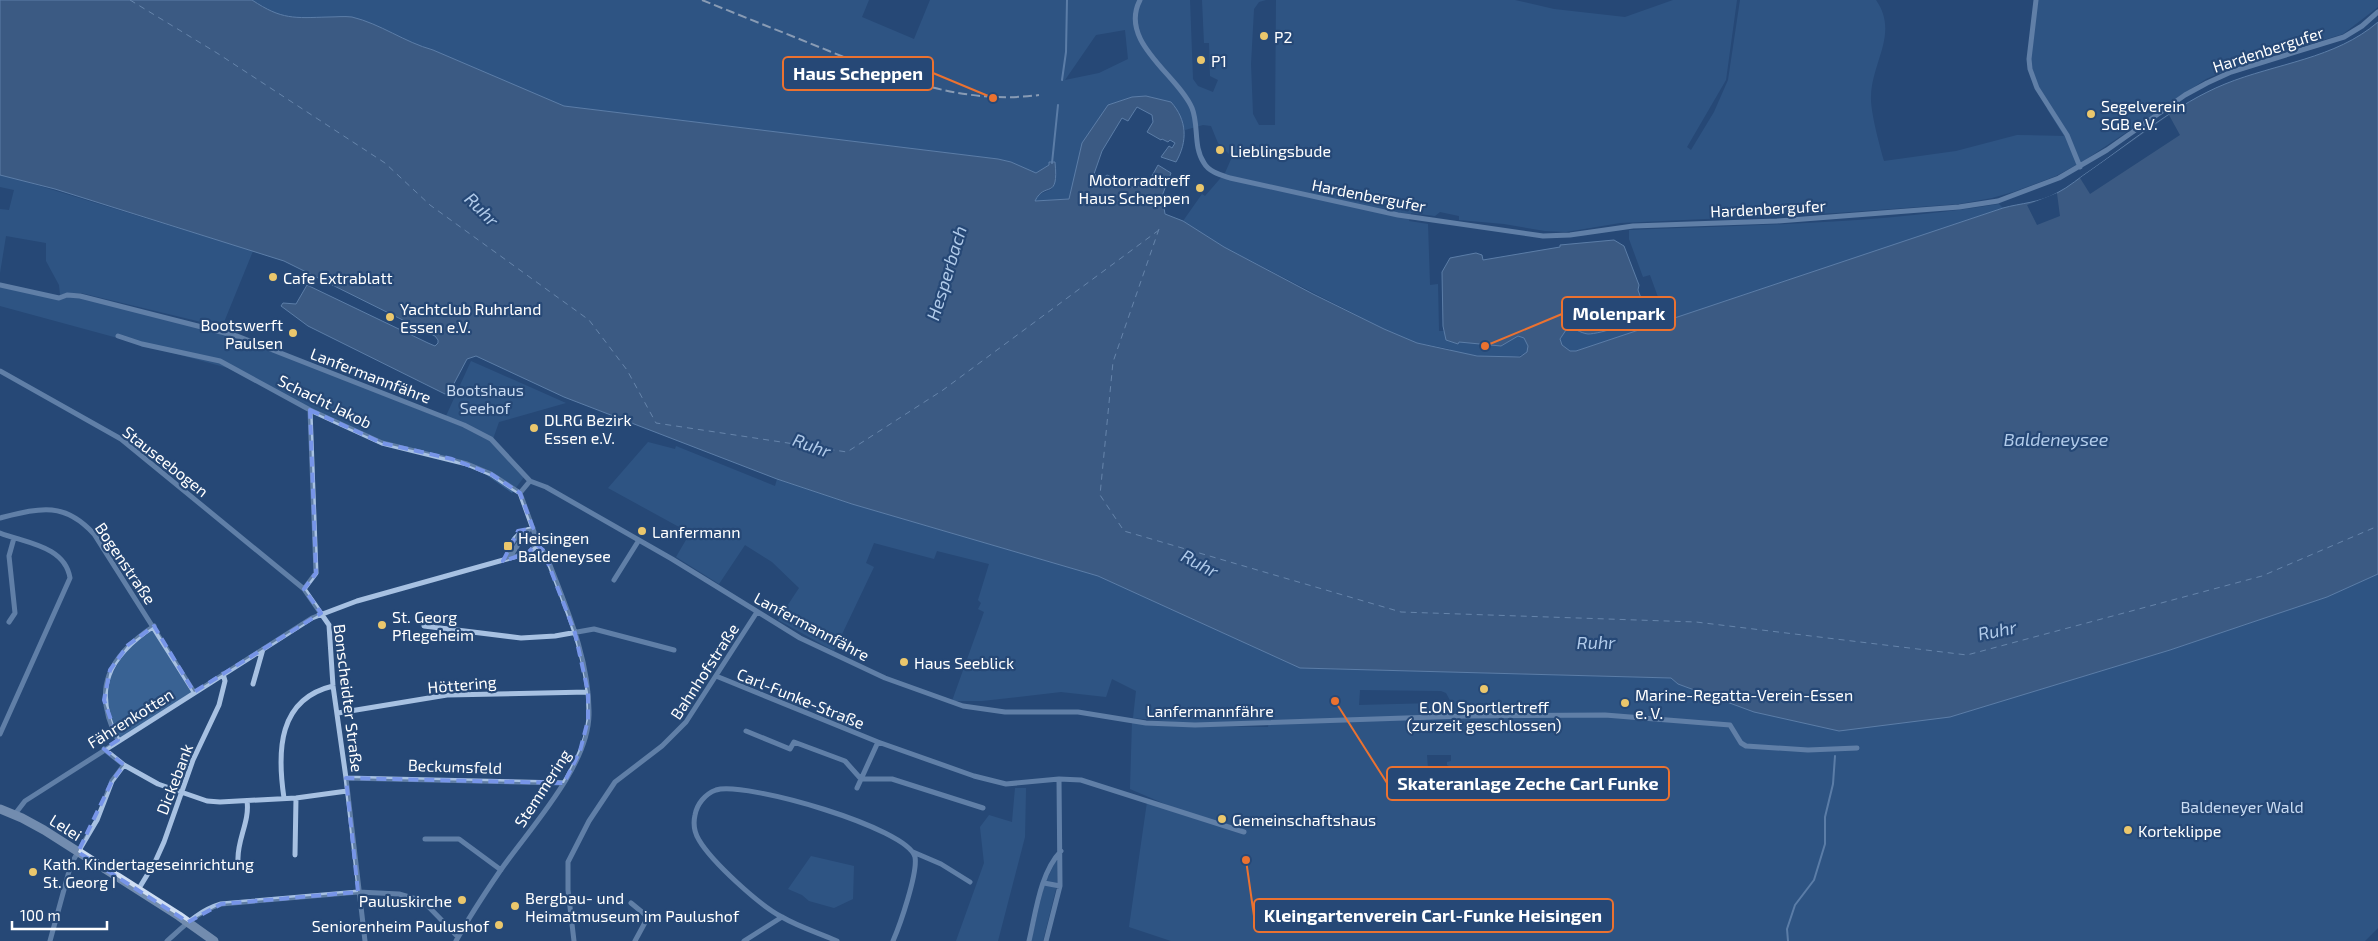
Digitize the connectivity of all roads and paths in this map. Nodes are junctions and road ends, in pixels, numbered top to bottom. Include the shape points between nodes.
1 (1140, 0) edge
2 (2036, 0) edge
3 (2378, 12) edge
4 (2080, 166) junction
5 (0, 285) edge
6 (118, 336) dead end
7 (0, 371) edge
8 (310, 410) junction
9 (530, 481) junction
10 (520, 494) junction
11 (0, 518) edge
12 (531, 529) junction
13 (0, 533) edge
14 (14, 538) junction
15 (639, 540) junction
16 (536, 544) junction
17 (509, 558) junction
18 (614, 580) dead end
19 (304, 589) junction
20 (757, 612) junction
21 (321, 613) junction
22 (10, 622) dead end
23 (154, 626) junction
24 (424, 626) dead end
25 (574, 633) junction
26 (264, 649) junction
27 (674, 650) dead end
28 (223, 674) junction
29 (716, 676) junction
30 (253, 684) dead end
31 (333, 686) junction
32 (194, 692) junction
33 (588, 692) junction
34 (338, 713) junction
35 (746, 731) dead end
36 (0, 734) edge
37 (118, 740) junction
38 (878, 742) junction
39 (104, 748) junction
40 (1857, 748) dead end
41 (124, 765) junction
42 (346, 778) junction
43 (861, 779) junction
44 (1059, 779) junction
45 (564, 783) junction
46 (857, 788) dead end
47 (347, 790) junction
48 (180, 794) junction
49 (284, 798) junction
50 (296, 798) junction
51 (247, 801) junction
52 (983, 808) dead end
53 (0, 809) edge
54 (15, 814) junction
55 (1244, 832) dead end
56 (425, 839) dead end
57 (912, 851) junction
58 (1061, 851) junction
59 (78, 852) junction
60 (295, 855) dead end
61 (238, 860) dead end
62 (501, 870) junction
63 (970, 882) dead end
64 (1044, 883) junction
65 (1060, 886) junction
66 (138, 890) junction
67 (358, 892) junction
68 (630, 903) dead end
69 (782, 917) junction
70 (188, 922) junction
71 (457, 939) edge
72 (50, 941) edge
73 (167, 941) edge
74 (214, 941) edge
75 (365, 941) edge
76 (574, 941) edge
77 (635, 941) edge
78 (744, 941) edge
79 (837, 941) edge
80 (893, 941) edge
81 (1029, 941) edge
82 (1046, 941) edge

1 - 4 street, Hardenbergufer via 1136,17 1138,36 1189,102 1202,161 1209,169 1221,175 1398,215 1544,236 1633,226 1777,221 1998,201
2 - 4 street via 2028,59 2030,69 2037,88 2067,135
3 - 4 street, Hardenbergufer via 2344,37 2231,72 2207,83
5 - 9 street, Lanfermannfähre via 59,298 80,296 237,336 491,439
6 - 8 street, Schacht Jakob via 220,361
7 - 19 street, Stauseebogen via 121,439
8 - 10 street, Schacht Jakob via 382,443 467,464 491,474
8 - 19 street via 316,574
9 - 10 street
9 - 15 street, Lanfermannfähre
10 - 12 street, Stemmering
11 - 23 street, Bogenstraße via 44,508 78,519 94,534
12 - 16 street, Stemmering
12 - 17 street via 517,534 509,550
13 - 14 street
14 - 22 street via 9,556 14,613
14 - 36 street via 55,553 65,564 70,578
15 - 18 street
15 - 20 street, Lanfermannfähre
16 - 17 street, Fährenkotten via 532,550
16 - 25 street, Stemmering via 546,555
17 - 21 street, Fährenkotten
19 - 21 street, Bonscheidter Straße
20 - 29 street, Bahnhofstraße
20 - 40 street, Lanfermannfähre via 800,638 885,678 954,704 984,710 1078,712 1146,723 1195,725 1605,715 1730,725 1743,745 1750,746 1808,750
21 - 26 street, Fährenkotten
21 - 31 street, Bonscheidter Straße via 329,625
23 - 32 street, Bogenstraße
23 - 37 street via 128,645 108,676 105,708
24 - 25 street via 515,638
25 - 27 street via 594,629
25 - 33 street, Stemmering via 582,655
26 - 28 street, Fährenkotten
26 - 30 street
28 - 32 street, Fährenkotten
28 - 48 street, Dickebank via 226,681 219,705
29 - 38 street, Carl-Funke-Straße
29 - 76 street, Bahnhofstraße via 673,736 615,782 574,848 567,871
31 - 34 street, Bonscheidter Straße
31 - 49 street via 305,697 290,717 282,749
32 - 37 street, Fährenkotten
33 - 34 street, Höttering via 457,695
33 - 45 street, Stemmering via 589,716 585,738
34 - 42 street, Bonscheidter Straße
35 - 43 street via 790,750 794,742 818,749 845,761
37 - 39 street, Fährenkotten
38 - 43 street, Carl-Funke-Straße
38 - 44 street, Carl-Funke-Straße via 930,762 1006,784
39 - 41 street
39 - 54 street, Fährenkotten via 22,803
41 - 48 street
41 - 59 street via 112,781 97,820
42 - 45 street, Beckumsfeld
42 - 47 street, Bonscheidter Straße
43 - 46 street, Carl-Funke-Straße
43 - 52 street via 892,779
44 - 55 street, Carl-Funke-Straße via 1076,779 1108,787
44 - 58 street
45 - 62 street, Stemmering
47 - 50 street
47 - 67 street, Bonscheidter Straße
48 - 51 street via 207,801
48 - 66 street, Dickebank via 161,848
49 - 50 street
49 - 51 street
50 - 60 street
51 - 61 street
53 - 54 street, Lelei
54 - 59 street, Lelei
56 - 62 street via 459,839
57 - 63 street
57 - 69 street via 873,828 815,806 740,789 713,791 702,800 696,811 698,840 759,901
57 - 80 street via 914,873
58 - 64 street via 1052,861
58 - 65 street
59 - 66 street, Lelei
59 - 72 street via 70,868
62 - 71 street, Stemmering
64 - 65 street
64 - 81 street
65 - 82 street
66 - 70 street, Lelei
67 - 70 street via 221,904 201,912
67 - 71 street via 398,894 419,899 434,910
67 - 75 street, Bonscheidter Straße
68 - 77 street via 648,917
69 - 78 street
69 - 79 street
70 - 73 street
70 - 74 street, Lelei

